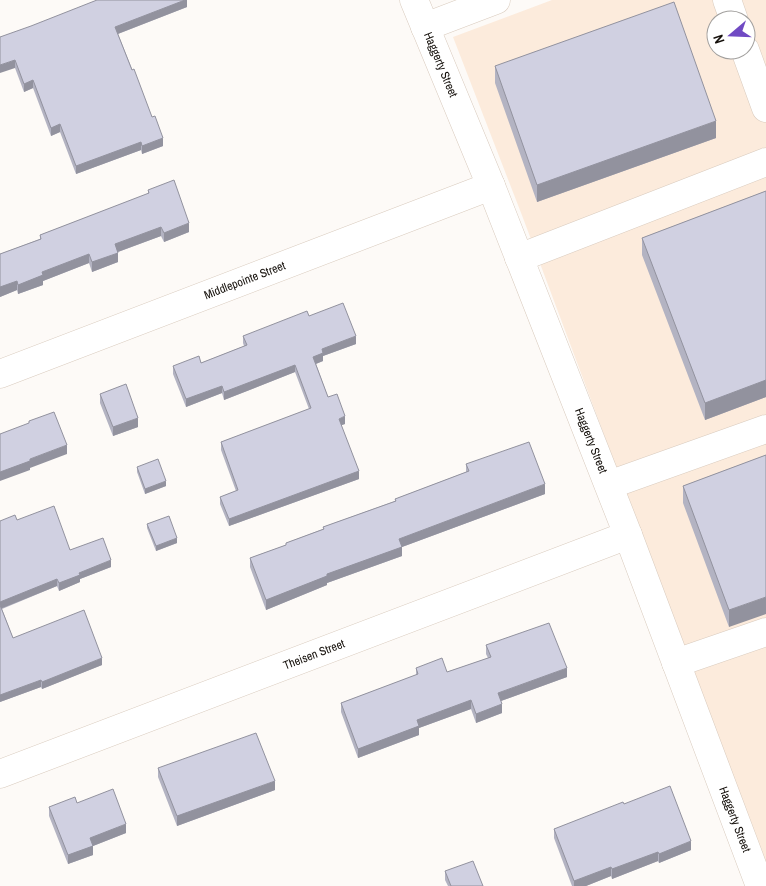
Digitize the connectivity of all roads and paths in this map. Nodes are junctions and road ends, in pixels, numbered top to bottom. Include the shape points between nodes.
1 (414, 0) edge
2 (496, 0) edge
3 (425, 27) junction
4 (749, 60) edge
5 (766, 108) edge
6 (766, 162) edge
7 (491, 186) junction
8 (519, 258) junction
9 (0, 374) edge
10 (766, 429) edge
11 (609, 485) junction
12 (628, 535) junction
13 (766, 632) edge
14 (676, 663) junction
15 (0, 774) edge
16 (760, 886) edge

1 - 3 street, Haggerty Street
2 - 3 street
3 - 7 street, Haggerty Street
4 - 5 street
6 - 8 street
7 - 8 street, Haggerty Street
7 - 9 street, Middlepointe Street
8 - 11 street, Haggerty Street
10 - 11 street
11 - 12 street, Haggerty Street
12 - 14 street, Haggerty Street
12 - 15 street, Theisen Street
13 - 14 street
14 - 16 street, Haggerty Street

